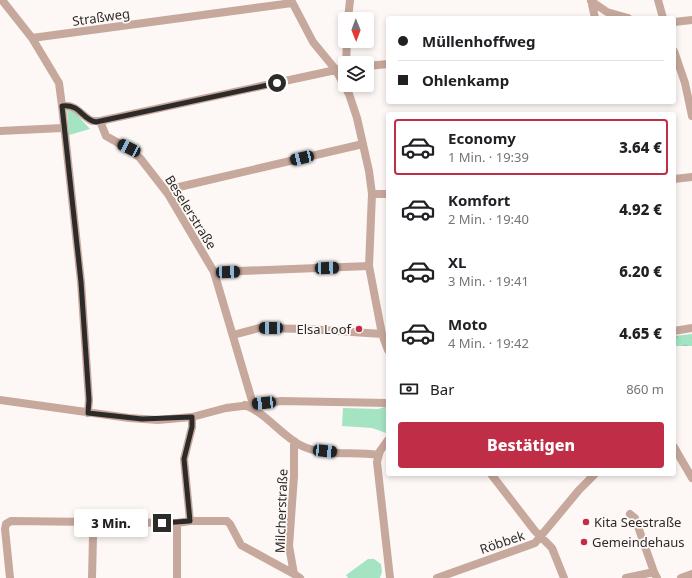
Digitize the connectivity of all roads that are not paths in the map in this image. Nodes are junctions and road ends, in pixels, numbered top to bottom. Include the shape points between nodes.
1 (2, 0) edge
2 (350, 0) edge
3 (591, 0) edge
4 (658, 0) edge
5 (291, 2) edge
6 (349, 12) edge
7 (595, 16) edge
8 (621, 16) edge
9 (662, 16) edge
10 (692, 20) edge
11 (676, 22) edge
12 (32, 38) junction
13 (676, 58) edge
14 (386, 64) edge
15 (374, 65) edge
16 (336, 70) junction
17 (62, 106) junction
18 (692, 116) edge
19 (100, 121) junction
20 (63, 128) junction
21 (0, 131) edge
22 (363, 144) junction
23 (692, 177) edge
24 (676, 178) edge
25 (168, 194) junction
26 (372, 194) junction
27 (386, 194) edge
28 (369, 266) junction
29 (214, 272) junction
30 (692, 328) edge
31 (676, 330) edge
32 (233, 334) junction
33 (382, 334) junction
34 (386, 345) edge
35 (0, 400) edge
36 (270, 402) junction
37 (386, 403) edge
38 (253, 404) junction
39 (244, 405) junction
40 (88, 413) junction
41 (192, 417) junction
42 (265, 417) junction
43 (294, 441) junction
44 (386, 443) edge
45 (676, 450) edge
46 (378, 455) junction
47 (493, 476) edge
48 (593, 476) edge
49 (692, 478) edge
50 (630, 514) dead end
51 (190, 521) junction
52 (91, 522) junction
53 (177, 523) junction
54 (541, 536) junction
55 (692, 574) edge
56 (656, 575) edge
57 (297, 576) edge
58 (10, 578) edge
59 (92, 578) edge
60 (177, 578) edge
61 (390, 578) edge
62 (436, 578) edge
63 (564, 578) edge
64 (626, 578) edge
65 (681, 578) edge

1 - 12 street
2 - 6 street
3 - 7 street
3 - 8 street via 607,12
4 - 9 street
5 - 12 street, Straßweg
5 - 16 street via 313,42
10 - 11 street
12 - 17 street via 59,83
13 - 18 street
14 - 15 street
16 - 19 street
16 - 22 street via 349,94
17 - 19 street via 77,108 88,120
17 - 20 street
19 - 25 street, Beselerstraße via 106,136 129,148 140,158
20 - 21 street
20 - 40 street via 81,282
22 - 25 street via 179,187
22 - 26 street
23 - 24 street
25 - 29 street, Beselerstraße
26 - 27 street
26 - 28 street
28 - 29 street
28 - 33 street
29 - 32 street, Beselerstraße
30 - 31 street
32 - 33 street via 259,328
32 - 38 street, Beselerstraße
33 - 34 street
35 - 40 street
36 - 37 street via 284,400
36 - 38 street
36 - 42 street
38 - 39 street
39 - 41 street
39 - 42 street
40 - 41 street via 142,419
41 - 51 street via 184,459
42 - 43 street
43 - 46 street via 305,447 325,451
43 - 57 street, Milcherstraße via 289,546
44 - 46 street
45 - 49 street
46 - 61 street
47 - 54 street
48 - 54 street, Röbbek
50 - 56 street via 635,518
51 - 53 street
51 - 57 street via 228,522 241,545
52 - 53 street
52 - 58 street via 11,521 6,524
52 - 59 street
53 - 60 street
54 - 62 street, Röbbek via 535,543 514,552
54 - 63 street via 552,548
55 - 65 street
56 - 64 street

